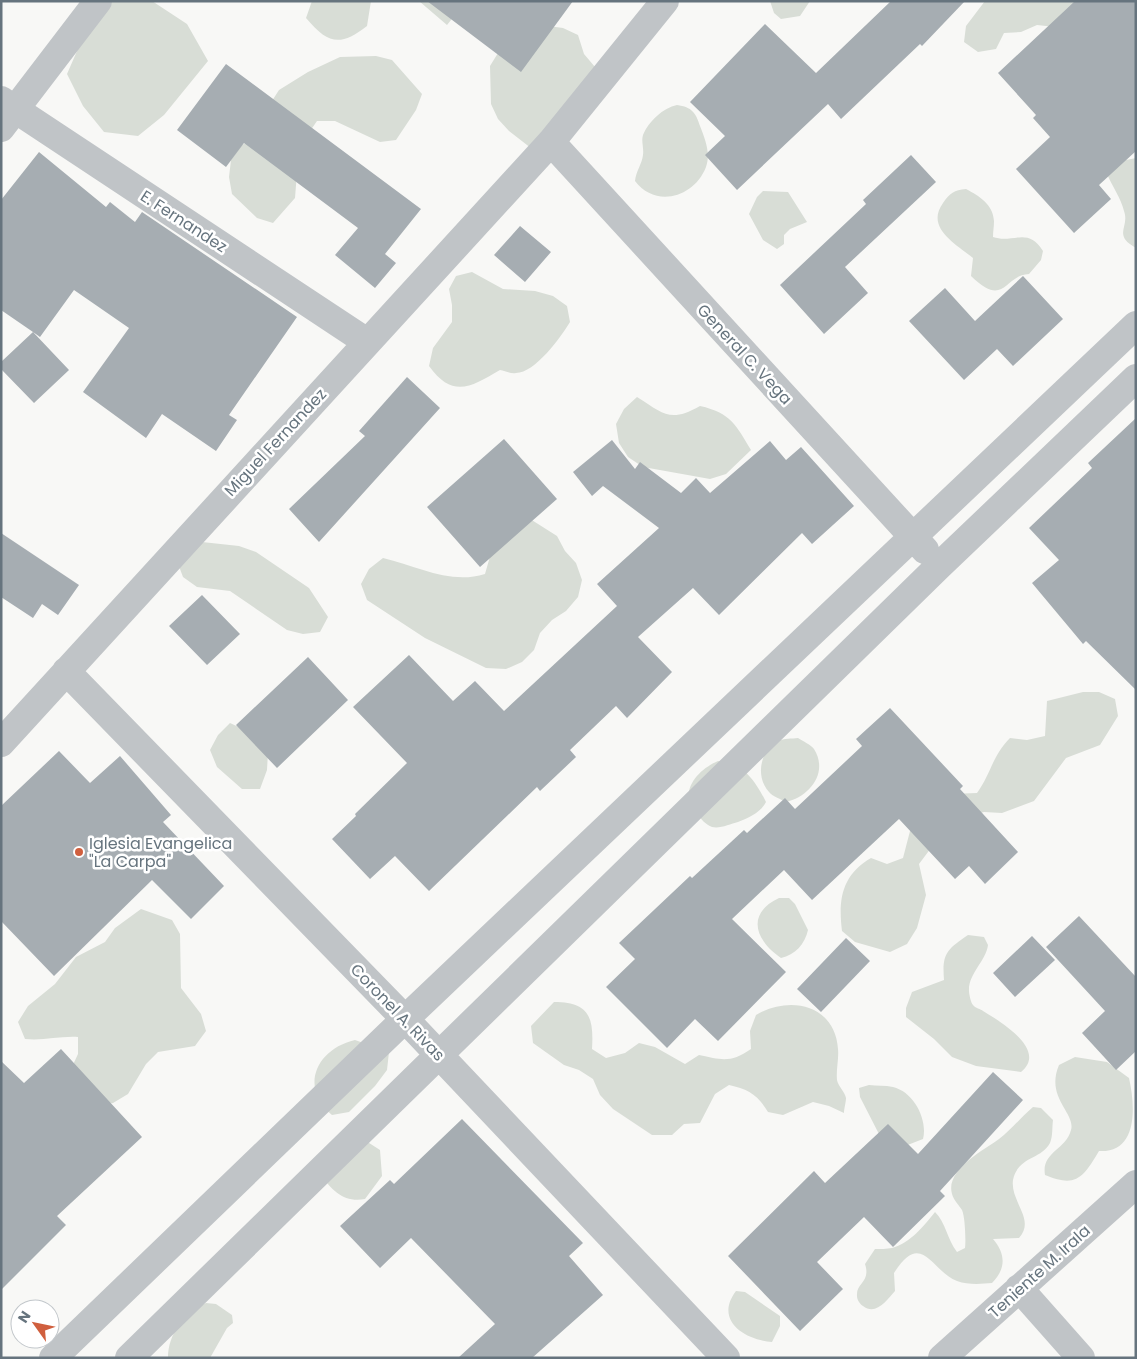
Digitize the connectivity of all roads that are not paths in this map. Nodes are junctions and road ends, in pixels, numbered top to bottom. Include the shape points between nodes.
1 (98, 1) edge
2 (657, 4) edge
3 (6, 112) edge
4 (551, 142) junction
5 (1136, 325) edge
6 (367, 342) junction
7 (1136, 378) edge
8 (912, 536) junction
9 (939, 566) junction
10 (66, 670) junction
11 (1, 743) edge
12 (405, 1019) junction
13 (440, 1056) junction
14 (1136, 1184) edge
15 (1019, 1288) junction
16 (53, 1358) edge
17 (129, 1358) edge
18 (726, 1358) edge
19 (942, 1358) edge
20 (1081, 1358) edge

1 - 3 street
2 - 4 street, Miguel Fernandez
3 - 6 street, E. Fernandez
4 - 6 street, Miguel Fernandez
4 - 8 street, General C. Vega
5 - 8 street
6 - 10 street, Miguel Fernandez
7 - 9 street
8 - 9 street, General C. Vega
8 - 12 street
9 - 13 street
10 - 11 street, Miguel Fernandez
10 - 12 street, Coronel A. Rivas
12 - 13 street, Coronel A. Rivas
12 - 16 street
13 - 17 street
13 - 18 street, Coronel A. Rivas
14 - 15 street, Teniente M. Irala
15 - 19 street, Teniente M. Irala
15 - 20 street

